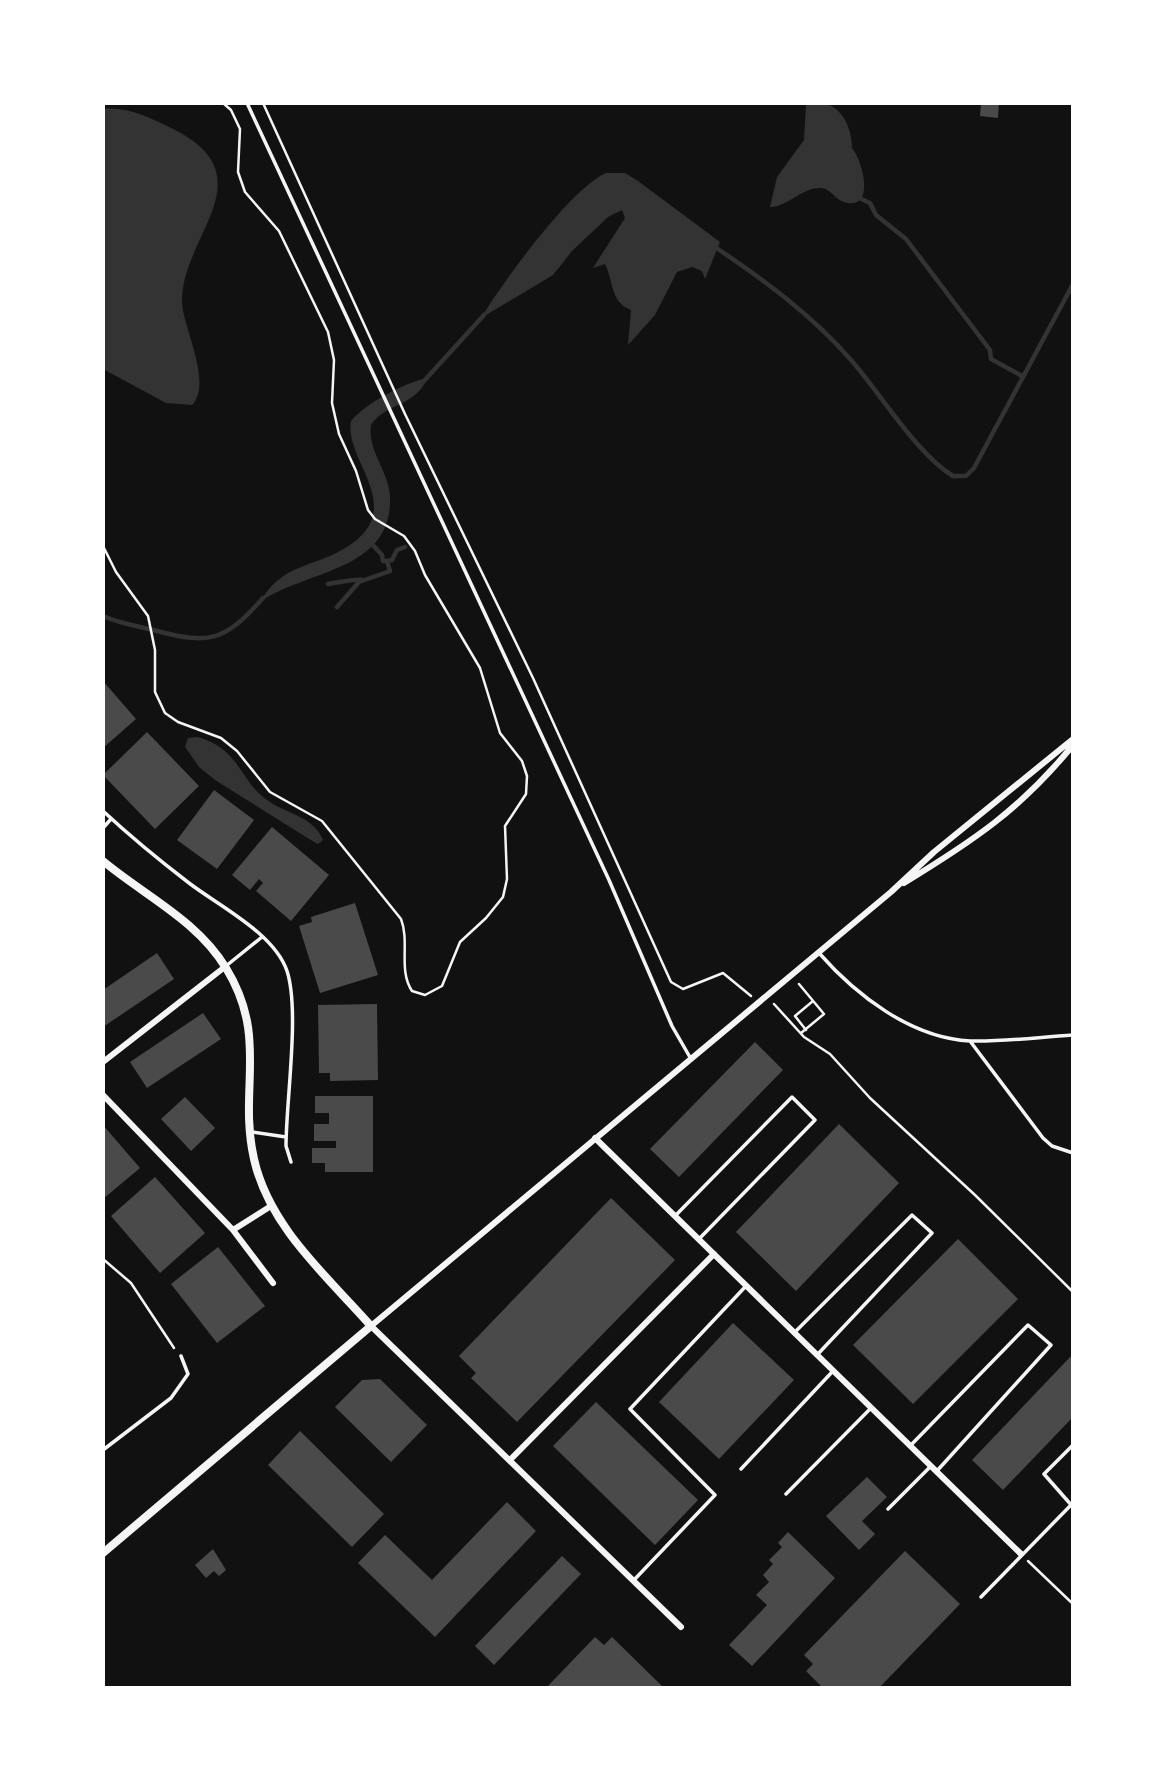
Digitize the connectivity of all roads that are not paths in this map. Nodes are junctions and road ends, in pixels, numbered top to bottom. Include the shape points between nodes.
1 (247, 103) edge
2 (1073, 739) edge
3 (1073, 745) edge
4 (103, 811) edge
5 (111, 819) junction
6 (103, 828) edge
7 (103, 861) edge
8 (891, 892) junction
9 (261, 937) junction
10 (817, 951) junction
11 (226, 966) junction
12 (1073, 1035) edge
13 (969, 1041) junction
14 (691, 1059) junction
15 (103, 1062) edge
16 (103, 1095) edge
17 (250, 1131) junction
18 (286, 1137) junction
19 (595, 1138) junction
20 (1073, 1153) edge
21 (291, 1162) dead end
22 (271, 1206) junction
23 (675, 1216) junction
24 (233, 1230) junction
25 (699, 1239) junction
26 (714, 1254) junction
27 (273, 1283) dead end
28 (746, 1286) junction
29 (371, 1326) junction
30 (794, 1333) junction
31 (817, 1355) junction
32 (181, 1356) road end
33 (834, 1371) junction
34 (871, 1408) junction
35 (1073, 1445) edge
36 (910, 1446) junction
37 (103, 1450) edge
38 (510, 1460) junction
39 (741, 1469) dead end
40 (934, 1469) junction
41 (786, 1493) dead end
42 (1072, 1506) edge
43 (888, 1509) dead end
44 (103, 1553) edge
45 (1021, 1554) junction
46 (633, 1580) junction
47 (981, 1597) dead end
48 (681, 1627) dead end

1 - 14 lane
2 - 8 street
3 - 8 street via 979,838
4 - 5 lane
5 - 6 lane
5 - 9 lane
7 - 11 street via 190,925
8 - 10 street
9 - 11 lane
9 - 18 lane via 286,969 291,994
10 - 13 lane via 851,986 890,1013 936,1035
10 - 14 street
11 - 15 street
11 - 17 street via 252,1040
12 - 13 lane
13 - 20 lane via 1043,1138
14 - 19 street
16 - 24 street
17 - 18 lane
17 - 22 street via 257,1172
18 - 21 lane
19 - 23 street
19 - 29 street
22 - 24 street
22 - 29 street
23 - 25 street
23 - 25 lane via 792,1097 815,1120
24 - 27 street
25 - 26 street
26 - 28 street
26 - 38 street
28 - 30 street
28 - 46 lane via 630,1409 715,1495
29 - 38 street
29 - 44 street
30 - 31 street
30 - 31 lane via 912,1214 932,1233
31 - 33 street
32 - 37 lane via 188,1374 180,1389
33 - 34 street
33 - 39 lane
34 - 36 street
34 - 41 lane
35 - 42 lane via 1044,1474
36 - 40 street
36 - 40 lane via 1028,1325 1051,1345
38 - 46 street
40 - 43 lane
40 - 45 street
42 - 45 lane
45 - 47 lane
46 - 48 street

